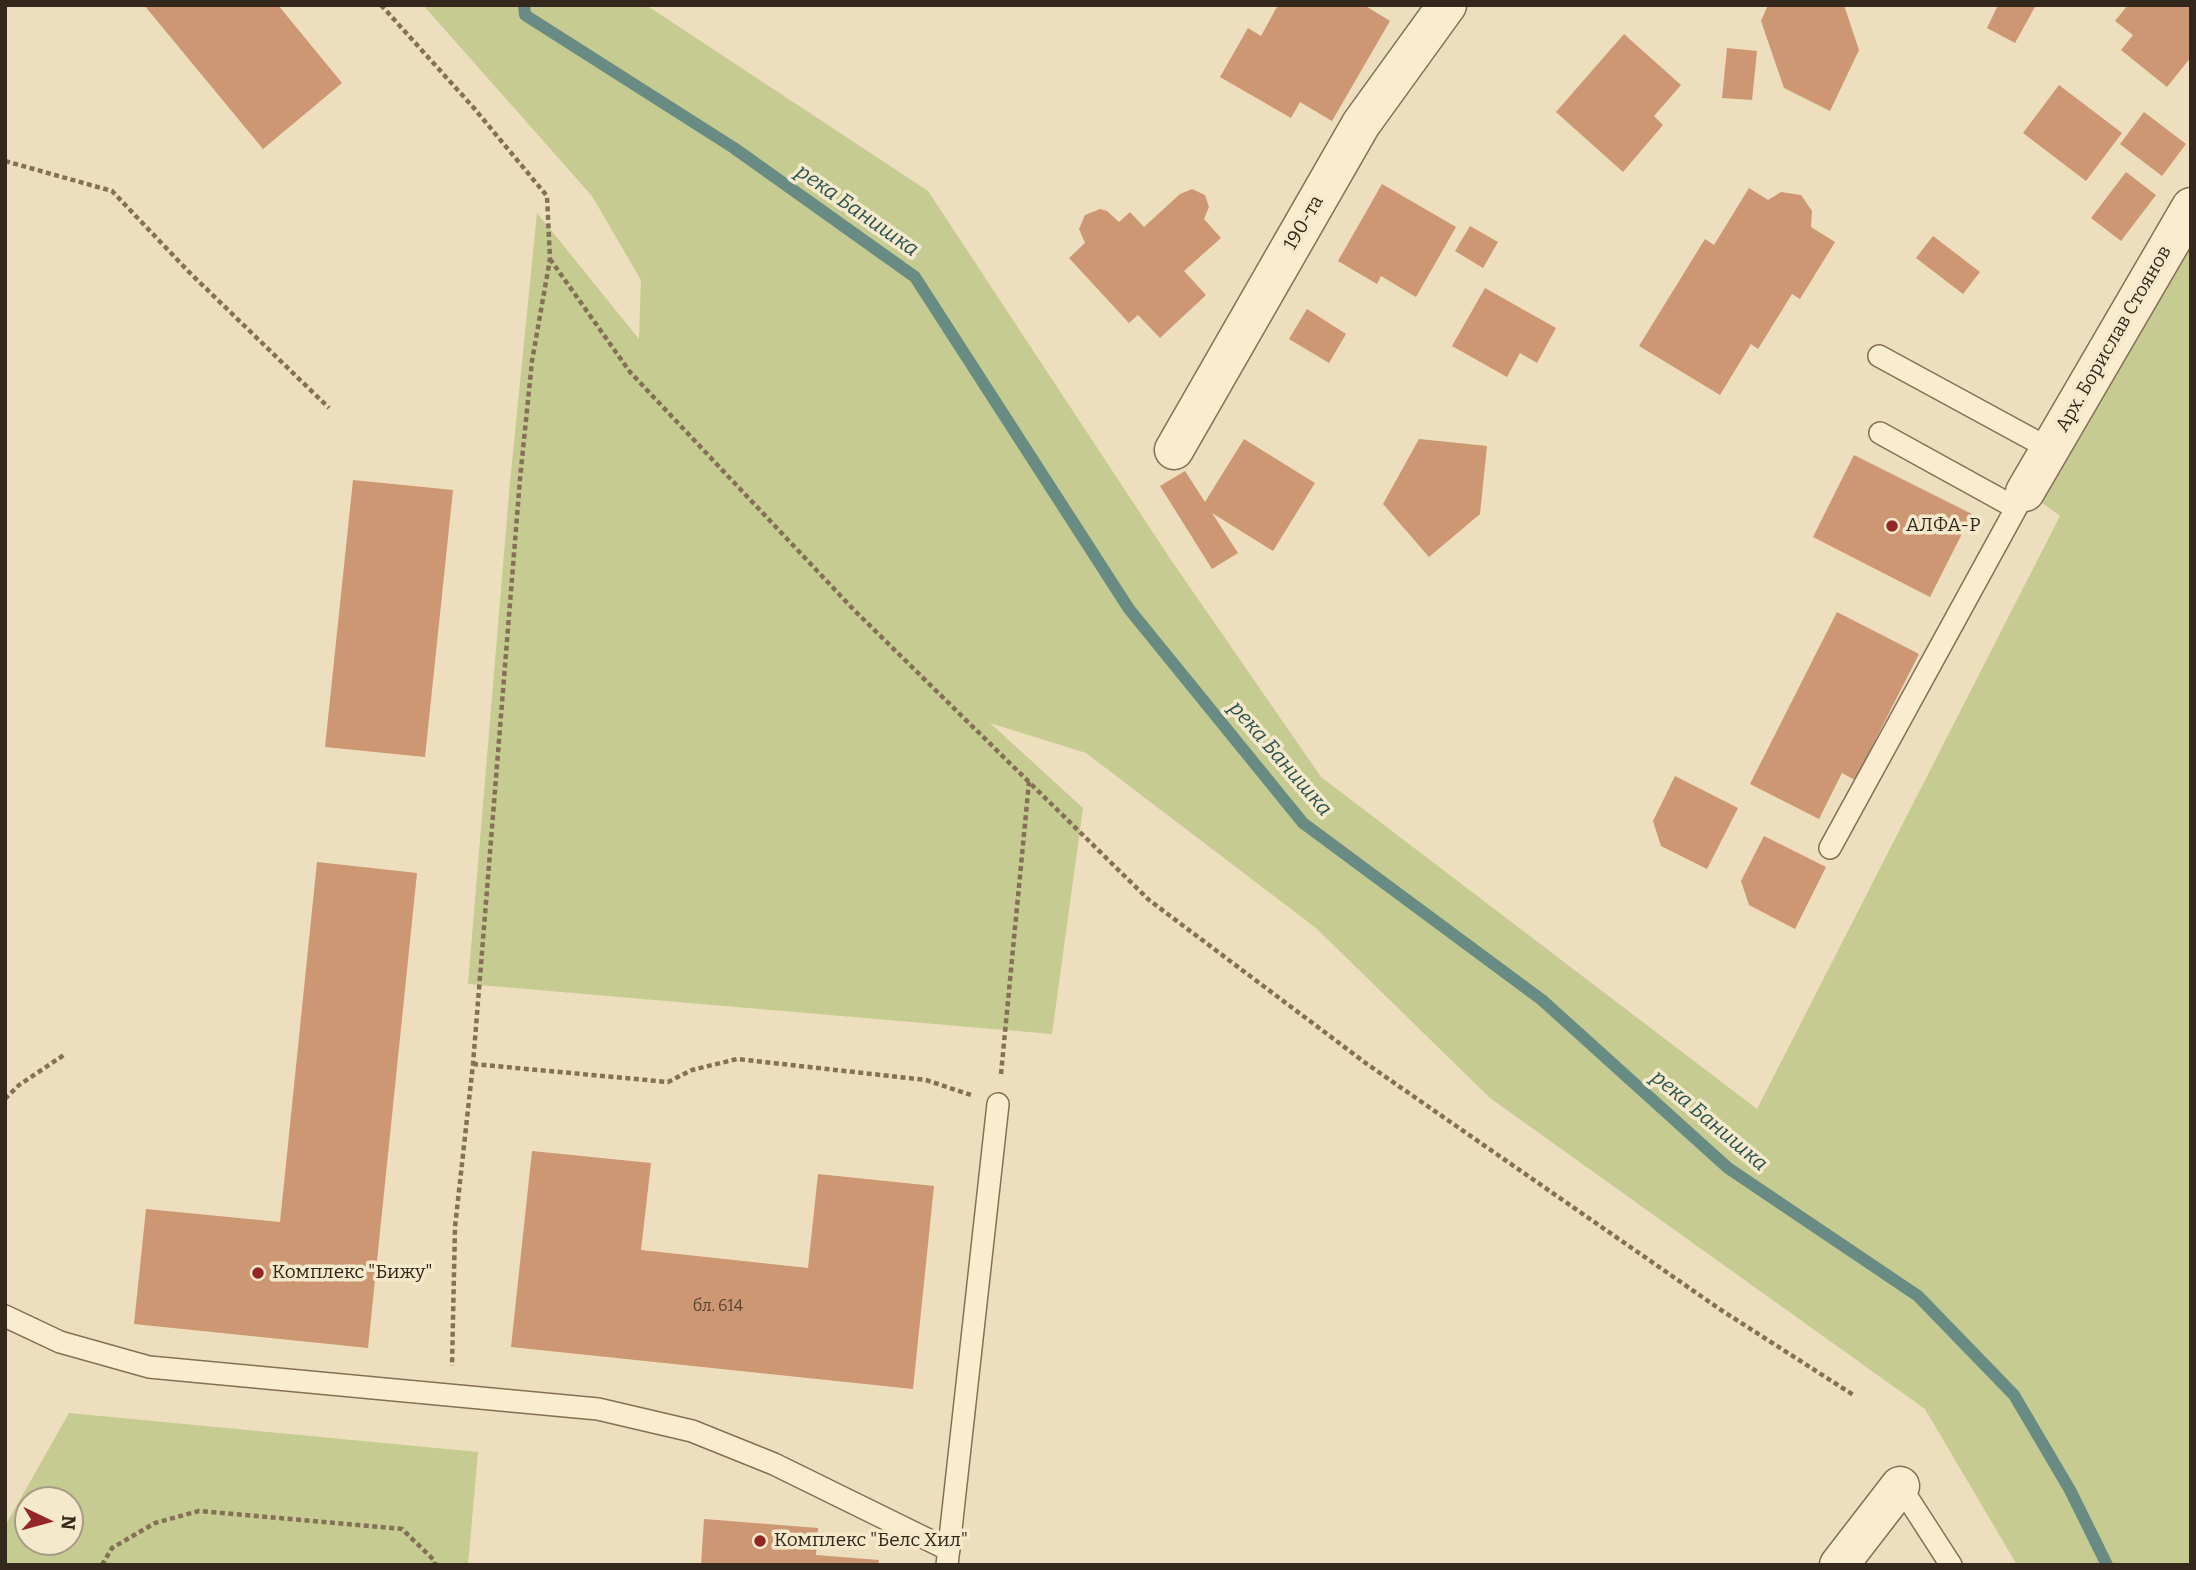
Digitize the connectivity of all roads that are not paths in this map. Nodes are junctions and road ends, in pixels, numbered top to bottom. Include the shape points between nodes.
1 (1447, 5) edge
2 (2191, 207) edge
3 (1879, 356) dead end
4 (1880, 433) dead end
5 (2050, 449) junction
6 (1174, 450) dead end
7 (2021, 500) junction
8 (1830, 848) dead end
9 (998, 1104) road end
10 (5, 1316) edge
11 (1900, 1486) joint
12 (948, 1557) edge
13 (1839, 1565) edge
14 (1951, 1565) edge

1 - 6 street, 190-та via 1361,124
2 - 5 street, Арх. Борислав Стоянов
3 - 5 lane, Арх. Борислав Стоянов
4 - 7 lane
5 - 7 street
7 - 8 lane
9 - 12 lane
10 - 12 lane via 60,1342 149,1367 598,1409 692,1431 774,1464
11 - 13 street
11 - 14 lane

